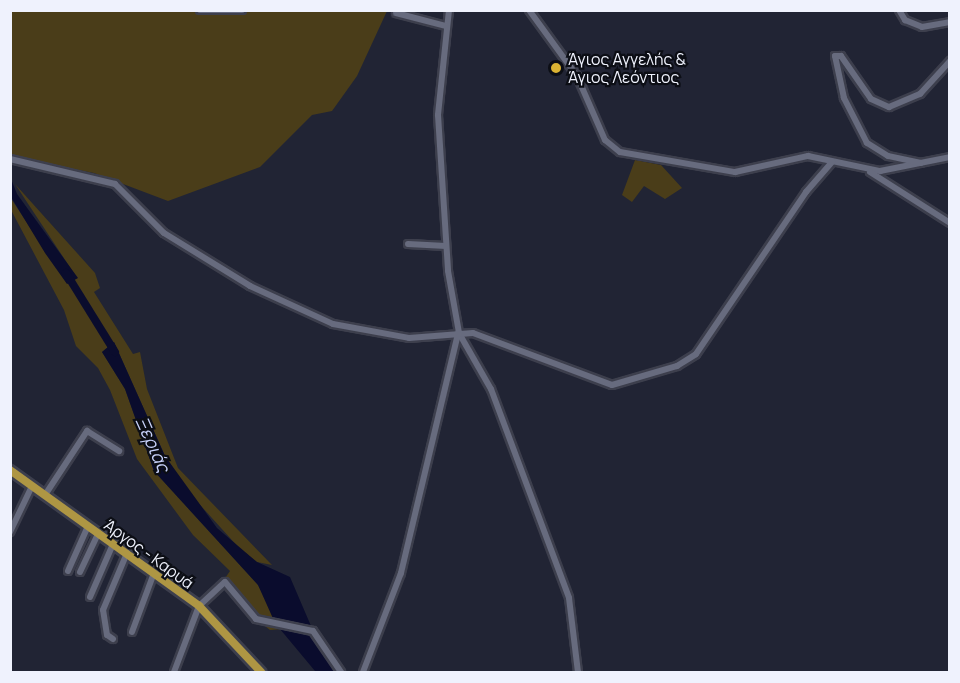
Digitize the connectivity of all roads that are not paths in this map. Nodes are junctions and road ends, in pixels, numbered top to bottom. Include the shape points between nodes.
1 (200, 10) edge
2 (242, 10) edge
3 (449, 10) edge
4 (529, 10) edge
5 (899, 10) edge
6 (396, 13) dead end
7 (950, 22) edge
8 (446, 27) junction
9 (950, 61) edge
10 (950, 157) edge
11 (10, 159) edge
12 (832, 162) junction
13 (921, 163) junction
14 (867, 170) junction
15 (950, 223) edge
16 (408, 244) dead end
17 (446, 246) junction
18 (459, 333) junction
19 (119, 452) dead end
20 (11, 471) edge
21 (32, 486) junction
22 (45, 495) junction
23 (88, 526) junction
24 (10, 532) edge
25 (98, 534) junction
26 (113, 544) junction
27 (127, 553) junction
28 (68, 571) dead end
29 (80, 572) dead end
30 (154, 573) junction
31 (90, 597) dead end
32 (199, 606) junction
33 (132, 632) dead end
34 (113, 639) dead end
35 (174, 672) edge
36 (261, 672) edge
37 (341, 672) edge
38 (363, 672) edge
39 (578, 672) edge

1 - 2 street
3 - 8 street
4 - 12 street via 577,76 605,140 620,152 718,172 750,171 808,156
5 - 7 street via 905,20 922,27
6 - 8 street
8 - 17 street via 438,99
9 - 13 street via 920,94 889,107 871,99 842,56 835,56 844,98 867,143 888,156
10 - 13 street
11 - 18 street via 81,172 115,184 160,231 243,283 333,324 409,338
12 - 14 street
12 - 18 street via 806,192 711,336 677,366 604,384 480,335
13 - 14 street
14 - 15 street
16 - 17 street
17 - 18 street
18 - 38 street via 401,573
18 - 39 street via 491,390 569,598
19 - 22 street via 87,431
20 - 21 main road, Άργος - Καρυά
21 - 22 main road, Άργος - Καρυά
21 - 24 street
22 - 23 main road, Άργος - Καρυά
23 - 25 main road, Άργος - Καρυά
23 - 28 street
25 - 26 main road, Άργος - Καρυά
25 - 29 street
26 - 27 main road, Άργος - Καρυά
26 - 31 street
27 - 30 main road, Άργος - Καρυά
27 - 34 street via 103,609 107,635
30 - 32 main road, Άργος - Καρυά
30 - 33 street
32 - 35 street
32 - 36 main road, Άργος - Καρυά
32 - 37 street via 221,584 228,583 256,619 313,631

